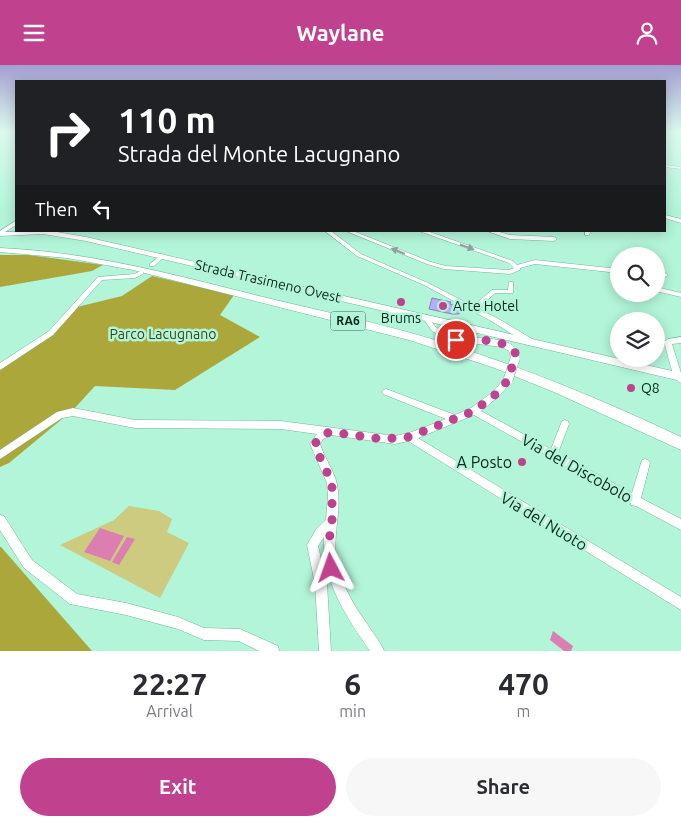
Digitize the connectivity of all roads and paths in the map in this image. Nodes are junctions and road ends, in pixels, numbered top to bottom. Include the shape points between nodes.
1 (666, 166) edge
2 (681, 168) edge
3 (666, 216) edge
4 (681, 221) edge
5 (13, 227) edge
6 (50, 232) edge
7 (328, 232) edge
8 (350, 232) edge
9 (424, 232) edge
10 (492, 232) edge
11 (0, 234) edge
12 (554, 239) dead end
13 (0, 249) edge
14 (162, 256) junction
15 (152, 265) dead end
16 (518, 267) junction
17 (610, 270) edge
18 (141, 273) dead end
19 (511, 283) dead end
20 (665, 291) edge
21 (681, 295) edge
22 (474, 309) junction
23 (425, 317) junction
24 (438, 320) junction
25 (498, 328) junction
26 (437, 332) junction
27 (681, 340) edge
28 (0, 367) edge
29 (680, 378) edge
30 (386, 392) dead end
31 (474, 411) junction
32 (454, 418) junction
33 (565, 425) dead end
34 (330, 432) junction
35 (409, 437) junction
36 (681, 438) edge
37 (681, 444) edge
38 (0, 455) edge
39 (552, 455) junction
40 (645, 463) dead end
41 (635, 501) junction
42 (0, 520) edge
43 (332, 522) junction
44 (681, 525) edge
45 (681, 603) edge
46 (273, 651) edge
47 (325, 651) edge
48 (378, 651) edge

1 - 2 street
3 - 4 street
5 - 11 main road, Strada Trasimeno Ovest
6 - 14 main road, Strada Trasimeno Ovest
7 - 22 street via 360,255 417,279
16 -> 8 street via 510,272 453,269 429,263
9 -> 16 street
10 - 12 street via 510,237
13 - 36 highway, RA6 via 46,249 97,255 405,331 486,355 538,375
13 - 37 highway, RA6 via 98,259 404,335 539,380
14 - 15 street
14 - 23 main road, Strada Trasimeno Ovest
16 - 17 street via 535,262
18 - 28 street via 100,278 51,333
19 - 22 street via 511,292 494,291
20 - 21 street
22 - 25 street
23 - 24 main road, Strada Trasimeno Ovest
23 - 26 street
24 - 25 main road, Strada Trasimeno Ovest
24 - 26 street
25 - 29 main road, Strada Trasimeno Ovest via 529,341
26 - 31 street, bridge via 456,340 500,343 516,354 508,380
27 - 29 street via 668,342
30 - 32 street
31 - 32 street
31 - 39 street, Via del Discobolo
32 - 35 street
33 - 39 street
34 - 35 street via 382,439
34 - 38 street via 281,425 135,424 73,412 60,415
34 - 43 street via 320,436 315,444 332,483
35 - 45 street, Via del Nuoto
39 - 41 street, Via del Discobolo
40 - 41 street
41 - 44 street, Via del Discobolo
42 - 46 street via 28,564 74,600 126,609 178,623 204,634 240,635
43 - 47 street via 312,545 321,584
43 - 48 street via 329,541 331,568 341,592

